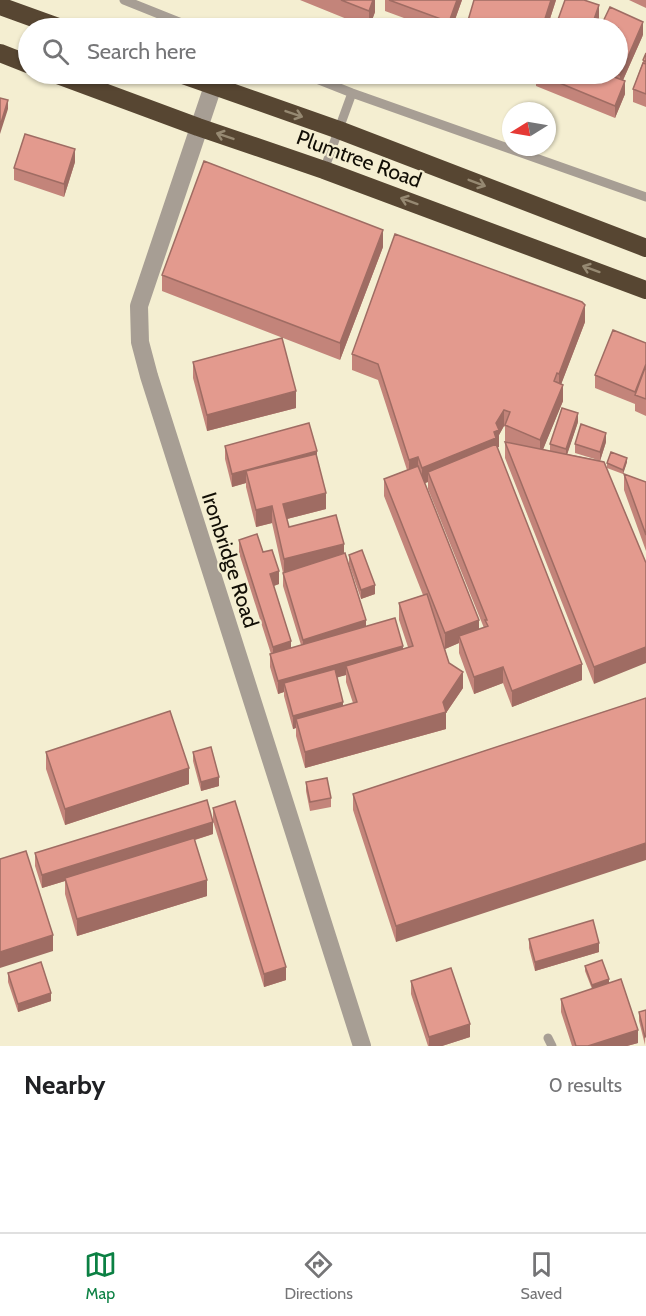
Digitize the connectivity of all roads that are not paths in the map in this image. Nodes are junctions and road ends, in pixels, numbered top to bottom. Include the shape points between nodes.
1 (123, 0) edge
2 (0, 6) edge
3 (33, 18) edge
4 (169, 18) edge
5 (0, 53) edge
6 (18, 60) edge
7 (82, 84) edge
8 (208, 84) edge
9 (329, 84) edge
10 (213, 86) junction
11 (352, 93) junction
12 (198, 127) junction
13 (339, 130) junction
14 (324, 170) junction
15 (646, 197) edge
16 (646, 248) edge
17 (646, 290) edge
18 (362, 1046) edge

1 - 4 lane
2 - 3 highway
5 - 6 highway
7 - 12 highway, Plumtree Road
8 - 10 highway, Plumtree Road
9 - 11 lane
10 - 12 street, Ironbridge Road
10 -> 13 highway, Plumtree Road
11 - 13 lane
11 - 15 lane
14 -> 12 highway, Plumtree Road
12 - 18 street, Ironbridge Road via 139,306 140,342
13 - 14 lane
13 -> 16 highway, Plumtree Road
17 -> 14 highway, Plumtree Road

